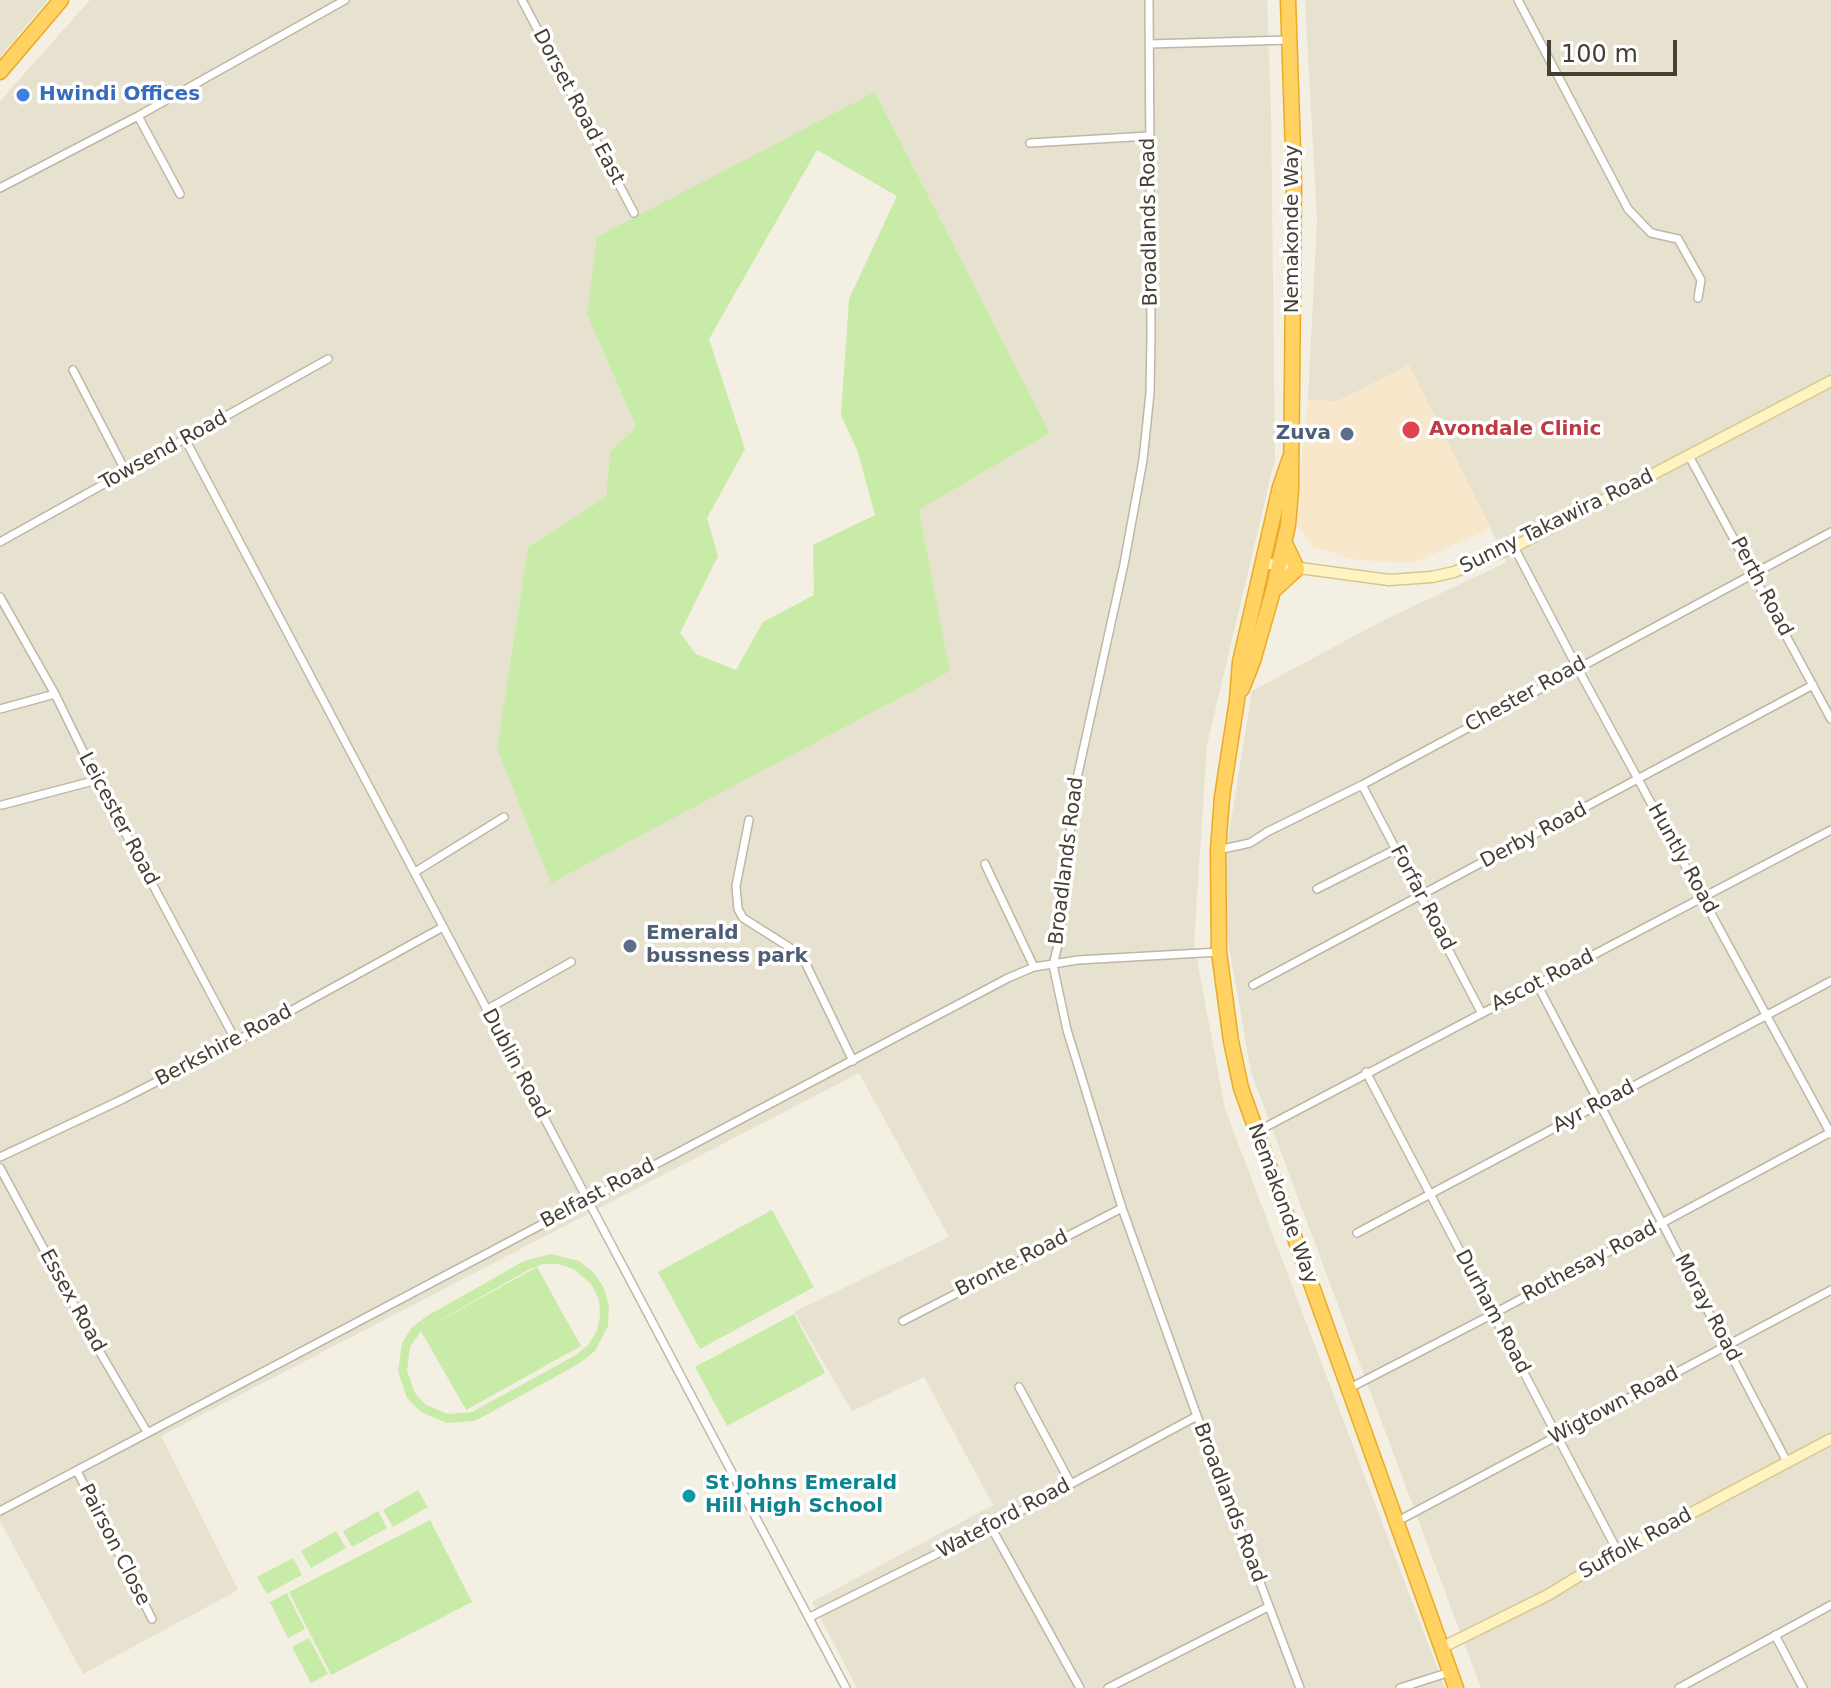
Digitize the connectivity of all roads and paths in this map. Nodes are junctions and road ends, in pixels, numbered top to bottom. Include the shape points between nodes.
1 (61, 0) edge
2 (345, 0) edge
3 (522, 0) edge
4 (1149, 0) edge
5 (1288, 0) edge
6 (1518, 0) edge
7 (1289, 40) junction
8 (1149, 44) junction
9 (0, 71) edge
10 (138, 116) junction
11 (1149, 136) junction
12 (1030, 143) dead end
13 (0, 188) edge
14 (180, 194) dead end
15 (634, 213) dead end
16 (1698, 298) dead end
17 (328, 359) dead end
18 (73, 370) dead end
19 (1831, 381) edge
20 (185, 439) junction
21 (1689, 456) junction
22 (1290, 458) junction
23 (126, 472) junction
24 (1831, 532) edge
25 (0, 542) edge
26 (1284, 543) junction
27 (1514, 547) junction
28 (1262, 563) junction
29 (1279, 567) junction
30 (1297, 569) junction
31 (1753, 572) junction
32 (1273, 591) junction
33 (0, 597) edge
34 (1577, 667) junction
35 (1813, 685) junction
36 (55, 694) junction
37 (1237, 700) junction
38 (0, 709) edge
39 (1831, 719) edge
40 (97, 780) junction
41 (1638, 780) junction
42 (1362, 785) junction
43 (2, 805) edge
44 (504, 817) dead end
45 (749, 820) dead end
46 (1831, 830) edge
47 (1396, 849) junction
48 (1218, 850) junction
49 (985, 864) dead end
50 (415, 872) junction
51 (1317, 889) dead end
52 (1420, 896) junction
53 (1704, 899) junction
54 (443, 927) junction
55 (1219, 952) junction
56 (571, 962) dead end
57 (1053, 965) junction
58 (1034, 967) junction
59 (1831, 981) edge
60 (1537, 984) junction
61 (1253, 985) dead end
62 (486, 1010) junction
63 (1481, 1012) junction
64 (1767, 1015) junction
65 (236, 1041) junction
66 (853, 1061) junction
67 (1366, 1072) junction
68 (1601, 1104) junction
69 (1256, 1132) junction
70 (1831, 1133) edge
71 (0, 1157) edge
72 (0, 1168) edge
73 (1429, 1194) junction
74 (589, 1200) junction
75 (1122, 1208) junction
76 (1663, 1224) junction
77 (1357, 1233) dead end
78 (1831, 1290) edge
79 (1493, 1314) junction
80 (903, 1321) dead end
81 (1727, 1345) junction
82 (1019, 1387) dead end
83 (1348, 1389) junction
84 (1197, 1416) junction
85 (147, 1432) junction
86 (1558, 1436) junction
87 (1831, 1439) edge
88 (1787, 1462) junction
89 (77, 1471) junction
90 (1071, 1484) junction
91 (0, 1511) edge
92 (1396, 1522) junction
93 (991, 1527) junction
94 (1618, 1552) junction
95 (1831, 1605) edge
96 (1268, 1607) junction
97 (810, 1617) junction
98 (152, 1619) dead end
99 (1775, 1635) junction
100 (1441, 1648) junction
101 (1450, 1672) junction
102 (846, 1688) edge
103 (1080, 1688) edge
104 (1108, 1688) edge
105 (1300, 1688) edge
106 (1400, 1688) edge
107 (1456, 1688) edge
108 (1679, 1688) edge
109 (1803, 1688) edge

1 - 9 highway
2 - 10 street
3 - 15 street, Dorset Road East
4 - 8 street, Broadlands Road
5 - 7 highway, Nemakonde Way
6 - 16 street via 1628,209 1651,233 1678,239 1701,280
7 - 8 street
7 - 22 highway, Nemakonde Way via 1294,173
8 - 11 street, Broadlands Road
10 - 13 street
10 - 14 street
11 - 12 street
11 - 57 street, Broadlands Road via 1150,393 1143,460 1074,792
17 - 20 street, Towsend Road
18 - 23 street
19 - 21 main road, Sunny Takawira Road
20 - 23 street, Towsend Road
20 - 50 street, Dublin Road
21 - 27 main road, Sunny Takawira Road
21 - 31 street, Perth Road
22 - 26 highway, Nemakonde Way
22 - 28 highway, Nemakonde Way
23 - 25 street, Towsend Road
24 - 31 street, Chester Road
26 - 29 highway, Nemakonde Way
26 - 30 highway
27 - 30 main road, Sunny Takawira Road via 1454,572 1407,580
27 - 34 street, Huntly Road
28 - 29 main road, Sunny Takawira Road
28 - 37 highway, Nemakonde Way via 1241,651
29 - 30 main road, Sunny Takawira Road
29 - 32 highway, Nemakonde Way
30 - 32 highway
31 - 34 street, Chester Road
31 - 35 street, Perth Road
32 - 37 highway, Nemakonde Way
33 - 36 street, Leicester Road
34 - 41 street, Huntly Road
34 - 42 street, Chester Road
35 - 39 street, Perth Road
35 - 41 street, Derby Road
36 - 38 street
36 - 40 street, Leicester Road
37 - 48 highway, Nemakonde Way
40 - 43 street
40 - 65 street, Leicester Road
41 - 52 street, Derby Road
41 - 53 street, Huntly Road
42 - 47 street, Forfar Road
42 - 48 street, Chester Road via 1250,843
44 - 50 street
45 - 66 street via 736,886 738,909 806,964
46 - 53 street, Ascot Road
47 - 51 street
47 - 52 street, Forfar Road
48 - 55 highway, Nemakonde Way
49 - 58 street
50 - 54 street, Dublin Road
52 - 61 street, Derby Road
52 - 63 street, Forfar Road
53 - 60 street, Ascot Road
53 - 64 street, Huntly Road
54 - 62 street, Dublin Road
54 - 65 street, Berkshire Road
55 - 57 street, Belfast Road
55 - 69 highway, Nemakonde Way via 1234,1059
56 - 62 street
57 - 58 street, Belfast Road
57 - 75 street, Broadlands Road via 1067,1030
58 - 66 street, Belfast Road
59 - 64 street, Ayr Road
60 - 63 street, Ascot Road
60 - 68 street, Moray Road
62 - 74 street, Dublin Road
63 - 67 street, Ascot Road
64 - 68 street, Ayr Road
64 - 70 street, Huntly Road
65 - 71 street, Berkshire Road
66 - 74 street, Belfast Road
67 - 69 street, Ascot Road
67 - 73 street, Durham Road
68 - 73 street, Ayr Road
68 - 76 street, Moray Road
69 - 83 highway, Nemakonde Way
70 - 76 street, Rothesay Road
72 - 85 street, Essex Road
73 - 77 street, Ayr Road
73 - 79 street, Durham Road
74 - 85 street, Belfast Road
74 - 97 street, Dublin Road
75 - 80 street, Bronte Road
75 - 84 street, Broadlands Road
76 - 79 street, Rothesay Road
76 - 81 street, Moray Road
78 - 81 street, Wigtown Road
79 - 83 street, Rothesay Road
79 - 86 street, Durham Road
81 - 86 street, Wigtown Road
81 - 88 street, Moray Road
82 - 90 street
83 - 92 highway, Nemakonde Way
84 - 90 street, Wateford Road
84 - 96 street, Broadlands Road
85 - 89 street, Belfast Road
86 - 92 street, Wigtown Road
86 - 94 street, Durham Road
87 - 88 main road, Suffolk Road
88 - 94 main road, Suffolk Road
89 - 91 street, Belfast Road
89 - 98 street, Pairson Close
90 - 93 street, Wateford Road
92 - 100 highway, Nemakonde Way
93 - 97 street, Wateford Road
93 - 103 street
94 - 100 main road, Suffolk Road via 1548,1595
95 - 99 street
96 - 104 street
96 - 105 street, Broadlands Road
97 - 102 street, Dublin Road
99 - 108 street
99 - 109 street
100 - 101 highway, Nemakonde Way
101 - 106 street
101 - 107 highway, Nemakonde Way

